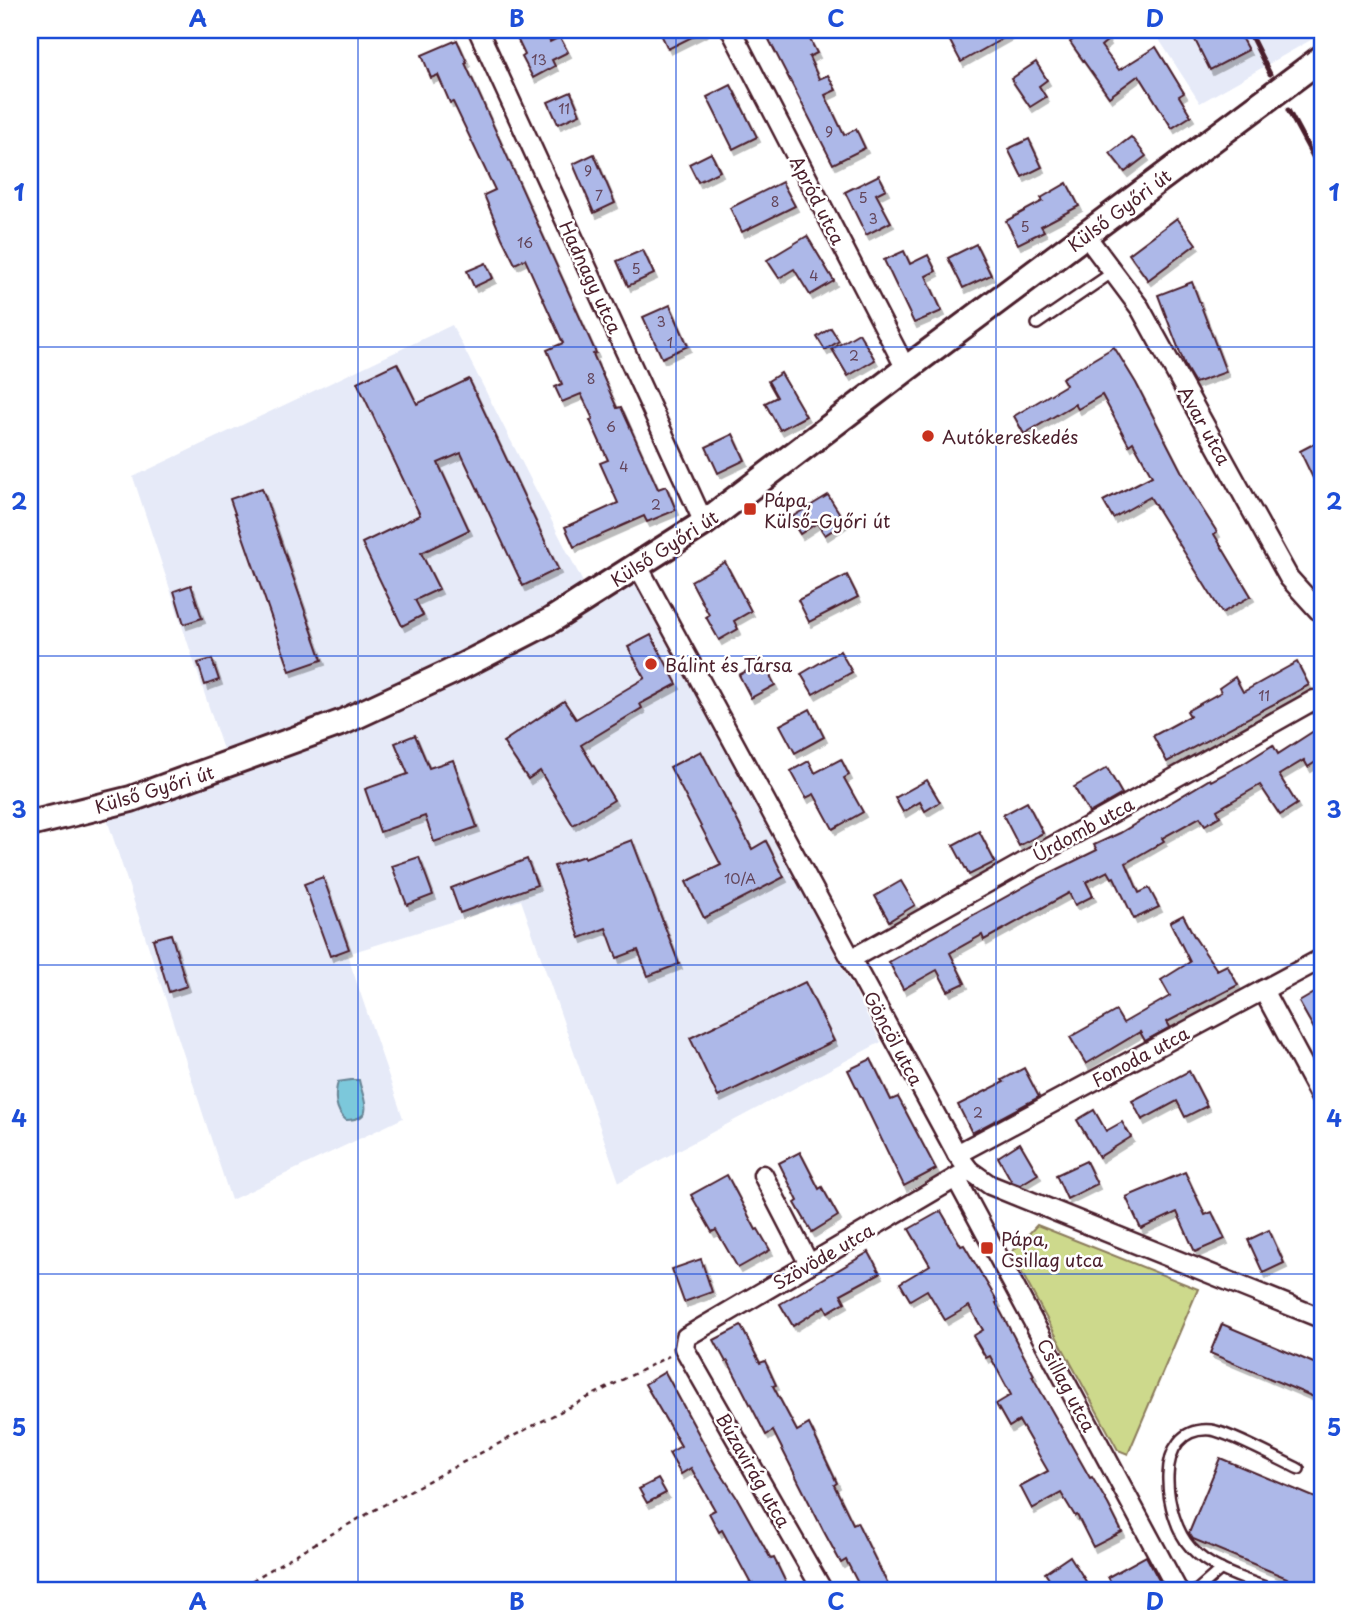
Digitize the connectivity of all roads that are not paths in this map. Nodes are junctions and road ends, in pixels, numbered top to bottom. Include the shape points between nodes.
1 (478, 30) edge
2 (731, 30) edge
3 (1323, 57) edge
4 (1086, 236) junction
5 (1113, 272) junction
6 (1037, 324) dead end
7 (906, 369) junction
8 (704, 523) junction
9 (638, 566) junction
10 (1323, 613) edge
11 (1314, 700) dead end
12 (30, 824) edge
13 (851, 958) junction
14 (1323, 958) edge
15 (1263, 990) junction
16 (1323, 1102) edge
17 (957, 1154) junction
18 (963, 1174) junction
19 (763, 1175) dead end
20 (809, 1264) junction
21 (1323, 1319) edge
22 (684, 1348) joint
23 (1298, 1469) dead end
24 (1221, 1569) junction
25 (824, 1591) edge
26 (1178, 1591) edge
27 (1196, 1591) edge
28 (1276, 1591) edge

1 - 8 street, Hadnagy utca
2 - 7 street, Apród utca
3 - 4 main road, Külső Győri út
4 - 5 street, Avar utca
4 - 7 main road, Külső Győri út
5 - 6 lane
5 - 10 street, Avar utca via 1140,308 1289,578
7 - 8 main road, Külső Győri út
8 - 9 main road, Külső Győri út
9 - 12 main road, Külső Győri út via 550,621 343,722 131,799
9 - 13 street, Göncöl utca
11 - 13 street, Úrdomb utca
13 - 17 street, Göncöl utca
14 - 15 street, Fonoda utca
15 - 16 street
15 - 17 street, Fonoda utca
17 - 18 street, Göncöl utca
18 - 20 street, Szövöde utca
18 - 21 street, Göncöl utca
18 - 26 street, Csillag utca
19 - 20 street
20 - 22 street, Szövöde utca via 686,1337
22 - 25 street, Búzavirág utca
23 - 24 lane via 1214,1430 1184,1436 1168,1466 1176,1523 1190,1547
24 - 27 lane
24 - 28 lane

